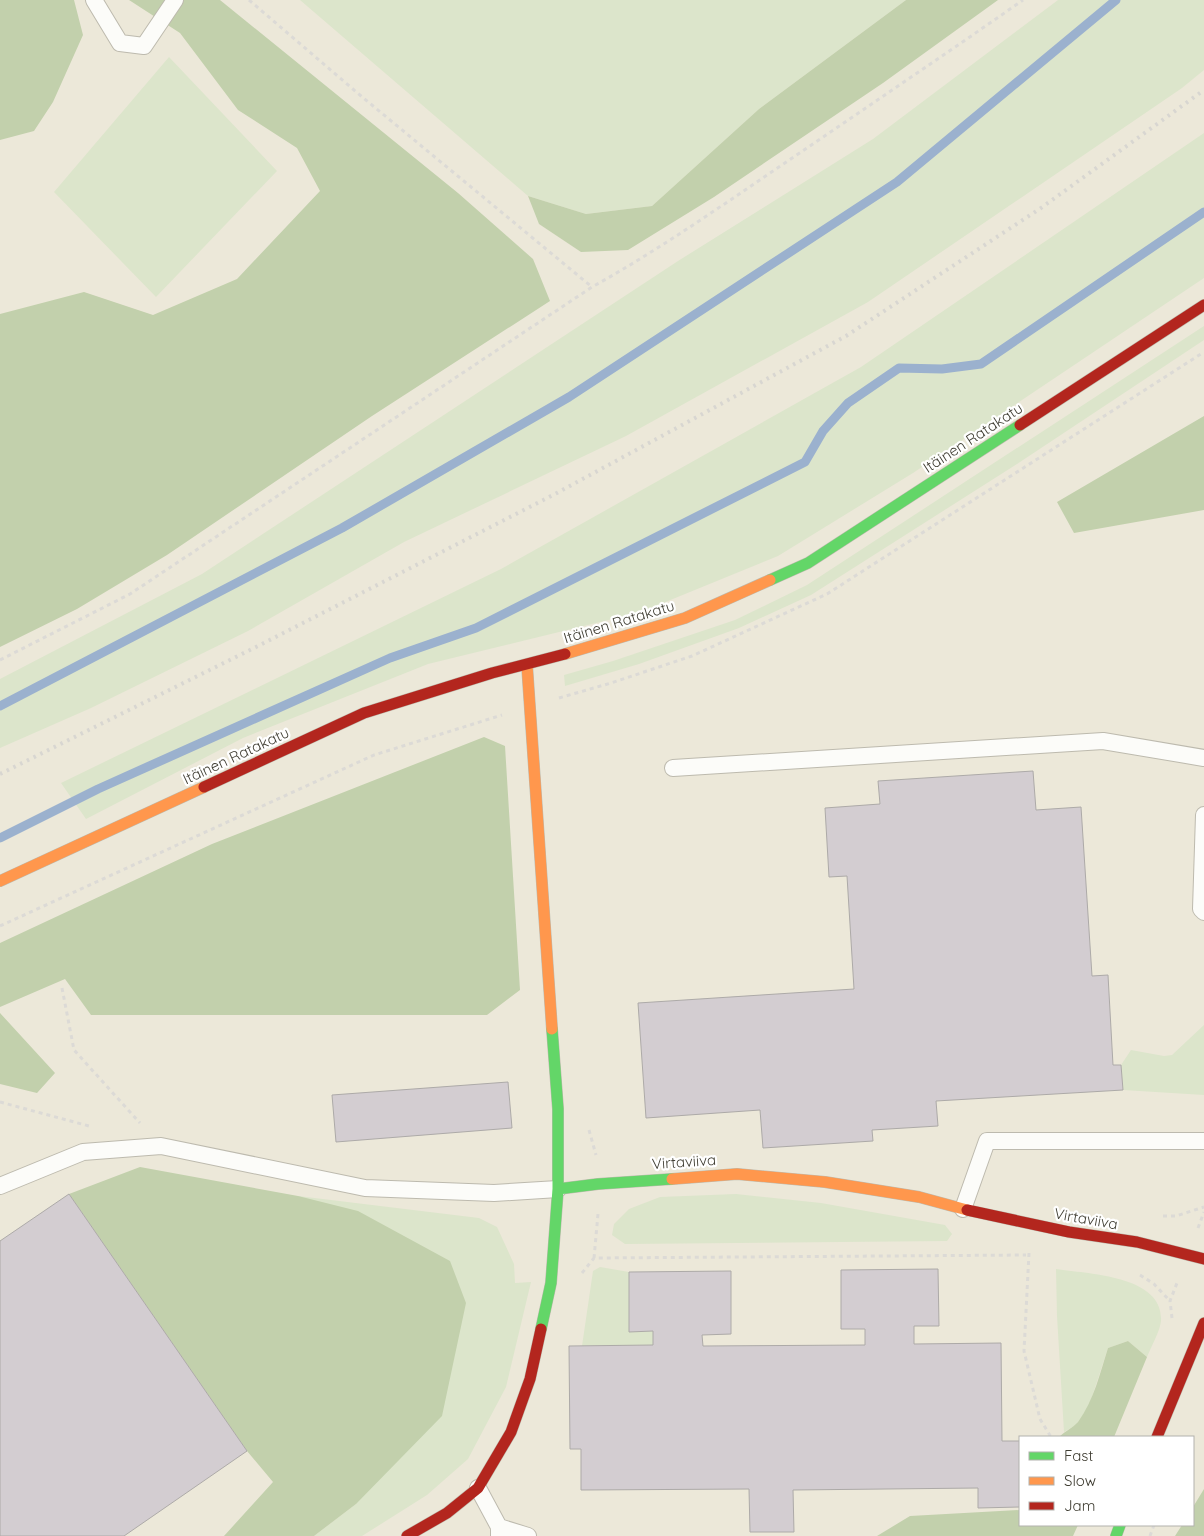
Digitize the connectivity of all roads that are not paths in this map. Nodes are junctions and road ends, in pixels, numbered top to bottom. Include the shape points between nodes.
1 (94, 0) edge
2 (175, 0) edge
3 (1204, 305) edge
4 (527, 665) junction
5 (1204, 758) edge
6 (673, 768) dead end
7 (1204, 815) edge
8 (0, 881) edge
9 (1204, 912) edge
10 (1204, 1142) edge
11 (0, 1186) edge
12 (558, 1188) junction
13 (963, 1209) junction
14 (1204, 1259) edge
15 (1204, 1323) edge
16 (1157, 1436) edge
17 (478, 1488) junction
18 (499, 1531) edge
19 (407, 1536) edge
20 (528, 1536) edge

1 - 2 lane via 120,43 144,46
3 - 4 street, Itäinen Ratakatu via 808,563 686,618
4 - 8 street, Itäinen Ratakatu via 364,713
4 - 12 street via 558,1109
5 - 6 lane via 1103,742
7 - 9 lane via 1201,908
10 - 13 lane via 987,1141
11 - 12 lane via 83,1152 161,1146 365,1188 494,1193
12 - 13 street, Virtaviiva via 737,1174 824,1182 919,1197
12 - 17 street via 551,1283 530,1379 511,1432
13 - 14 street, Virtaviiva via 1069,1232 1137,1242
15 - 16 street
17 - 18 lane
17 - 19 street via 447,1513
18 - 20 lane

